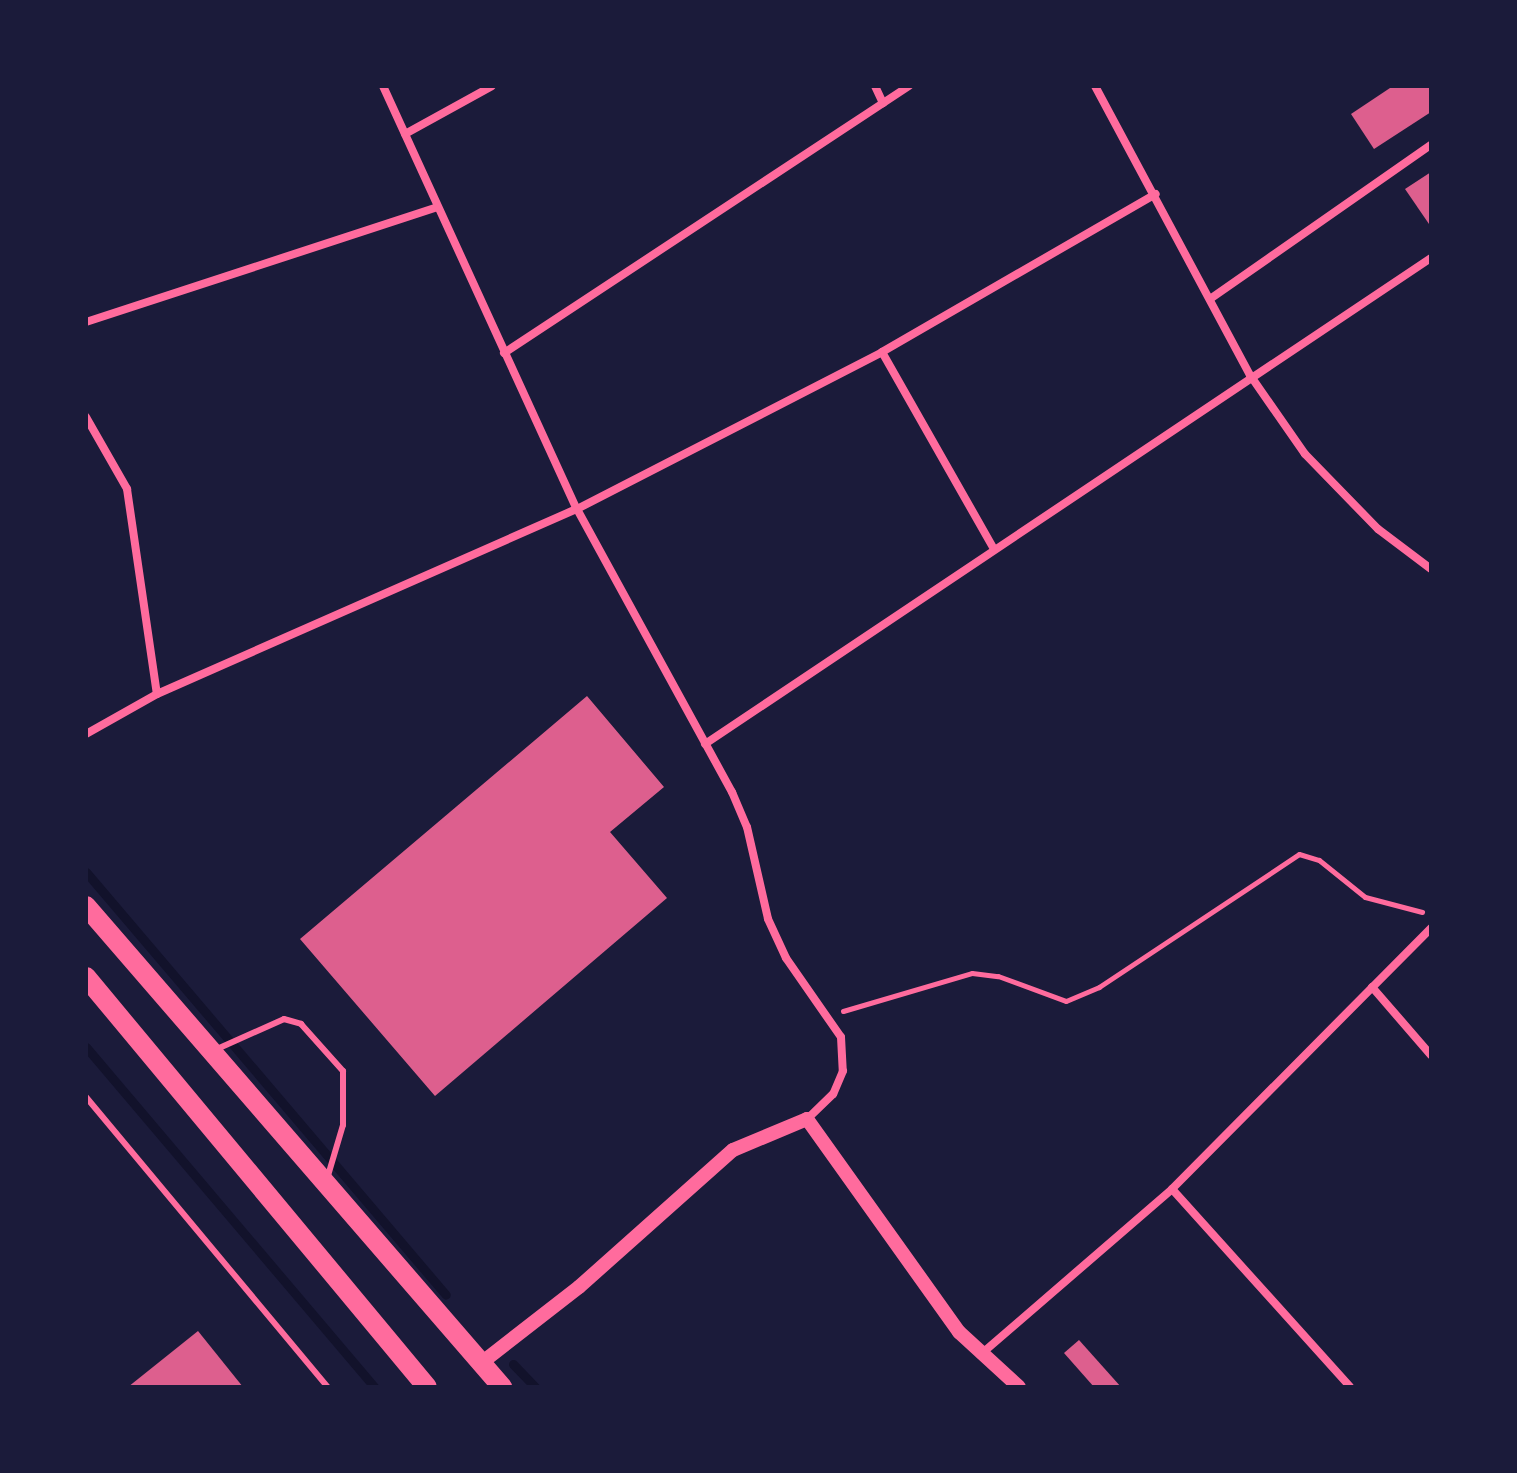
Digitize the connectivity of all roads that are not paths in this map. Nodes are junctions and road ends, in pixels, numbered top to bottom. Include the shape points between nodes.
1 (383, 86) edge
2 (492, 86) edge
3 (875, 86) edge
4 (909, 86) edge
5 (1095, 86) edge
6 (883, 103) junction
7 (405, 134) junction
8 (1431, 145) edge
9 (1156, 194) junction
10 (438, 207) junction
11 (1431, 258) edge
12 (1210, 299) junction
13 (86, 322) edge
14 (882, 352) junction
15 (504, 353) junction
16 (1250, 375) junction
17 (86, 417) edge
18 (577, 509) junction
19 (994, 549) junction
20 (1431, 569) edge
21 (157, 694) junction
22 (86, 734) edge
23 (705, 744) junction
24 (86, 906) edge
25 (1431, 928) edge
26 (86, 977) edge
27 (1372, 987) junction
28 (211, 1053) junction
29 (1431, 1055) edge
30 (86, 1097) edge
31 (807, 1119) junction
32 (324, 1185) junction
33 (1172, 1189) junction
34 (980, 1355) junction
35 (480, 1364) junction
36 (328, 1387) edge
37 (427, 1387) edge
38 (502, 1387) edge
39 (1019, 1387) edge
40 (1350, 1387) edge

1 - 7 street
2 - 7 street
3 - 6 street
4 - 6 street
5 - 9 street
6 - 15 street
7 - 10 street
8 - 12 street
9 - 12 street
9 - 14 street
10 - 13 street
10 - 15 street
11 - 16 street
12 - 16 street
14 - 18 street
14 - 19 street
15 - 18 street
16 - 19 street
16 - 20 street via 1305,454 1378,529
17 - 21 street via 127,489
18 - 21 street
18 - 23 street
19 - 23 street
21 - 22 street
23 - 31 street via 747,827 768,919 786,958 841,1037 843,1071 833,1094
24 - 28 main road
25 - 27 street
26 - 37 main road
27 - 29 street
27 - 33 street
28 - 32 main road
28 - 32 lane via 284,1019 301,1024 343,1071 343,1125
30 - 36 lane
31 - 34 street
31 - 35 street via 733,1150 579,1287
32 - 35 main road
33 - 34 street
33 - 40 street
34 - 39 street
35 - 38 main road

